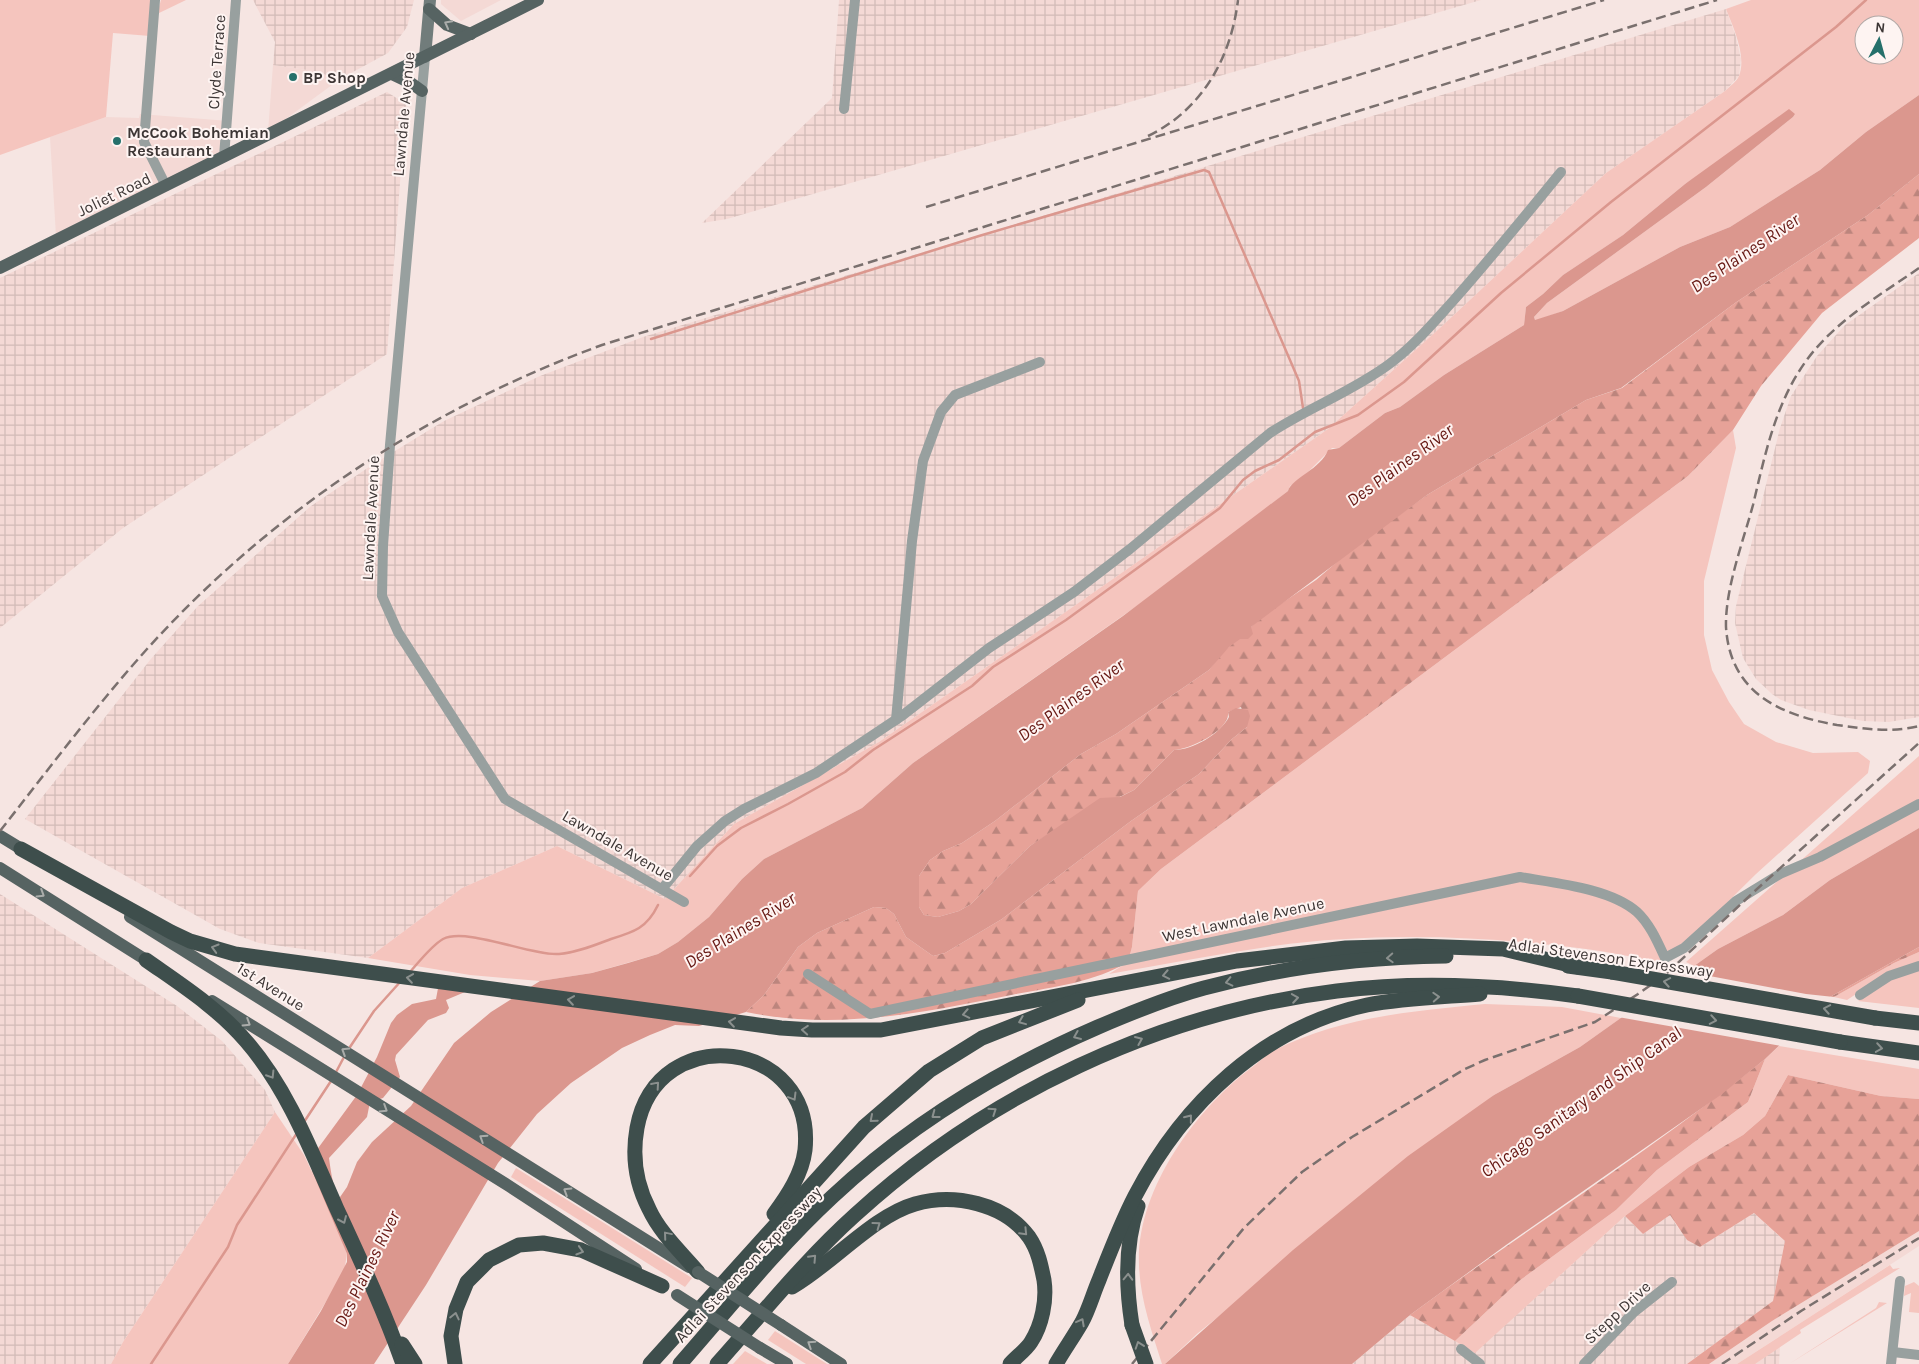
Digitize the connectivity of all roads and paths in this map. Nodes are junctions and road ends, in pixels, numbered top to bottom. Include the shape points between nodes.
1 (155, 0) edge
2 (236, 0) edge
3 (538, 0) edge
4 (855, 0) edge
5 (429, 4) edge
6 (471, 34) junction
7 (425, 57) junction
8 (392, 74) junction
9 (422, 91) junction
10 (844, 109) dead end
11 (224, 157) junction
12 (1561, 172) dead end
13 (166, 186) junction
14 (0, 268) edge
15 (1040, 362) dead end
16 (896, 720) junction
17 (1919, 804) edge
18 (0, 836) edge
19 (21, 849) junction
20 (0, 868) edge
21 (662, 889) junction
22 (684, 902) dead end
23 (146, 960) junction
24 (1919, 966) edge
25 (1578, 967) junction
26 (808, 974) dead end
27 (1134, 981) junction
28 (1540, 991) junction
29 (1860, 995) dead end
30 (1919, 1023) edge
31 (1919, 1053) edge
32 (1170, 1142) junction
33 (751, 1251) junction
34 (698, 1272) junction
35 (1900, 1281) dead end
36 (1672, 1282) dead end
37 (662, 1286) junction
38 (780, 1294) junction
39 (379, 1303) junction
40 (1461, 1350) dead end
41 (1892, 1352) junction
42 (1919, 1354) edge
43 (403, 1364) edge
44 (415, 1364) edge
45 (455, 1364) edge
46 (650, 1364) edge
47 (680, 1364) edge
48 (717, 1364) edge
49 (787, 1364) edge
50 (841, 1364) edge
51 (1010, 1364) edge
52 (1056, 1364) edge
53 (1146, 1364) edge
54 (1480, 1364) edge
55 (1584, 1364) edge
56 (1891, 1364) edge

1 - 13 street via 144,142
2 - 11 street, Clyde Terrace
3 - 6 main road, Joliet Road
4 - 10 street
6 -> 5 main road via 447,26
5 - 7 street, Lawndale Avenue
6 - 7 main road, Joliet Road
7 - 8 main road, Joliet Road
7 - 9 street, Lawndale Avenue
8 - 9 main road
8 - 11 main road, Joliet Road
9 - 21 street, Lawndale Avenue via 390,445 382,596 398,632 506,799
11 - 13 main road, Joliet Road
12 - 16 street via 1434,322 1389,364 1351,390 1270,433 1074,592 989,648
13 - 14 main road, Joliet Road
15 - 16 street via 955,395 941,412 923,461 912,541
16 - 21 street via 816,773 725,821 697,846
17 - 26 street, West Lawndale Avenue via 1820,857 1780,874 1743,897 1684,948 1665,958 1646,923 1628,905 1571,886 1520,876 870,1014
18 - 19 main road, 1st Avenue
27 -> 19 highway via 881,1030 781,1028 235,954 171,932
34 -> 19 main road, 1st Avenue
20 -> 23 main road
21 - 22 street, Lawndale Avenue
23 -> 37 main road via 509,1186
23 -> 39 highway via 222,1017 246,1040 263,1063 309,1146
24 - 29 street via 1889,976
25 -> 27 highway via 1503,949 1408,946 1287,954
30 -> 25 highway, Adlai Stevenson Expressway, bridge
25 -> 47 highway, Adlai Stevenson Expressway via 1453,956 1303,967 1204,988 1152,1004 1069,1040 1021,1062 946,1107 862,1170 782,1248
27 -> 33 highway via 982,1038 929,1071 864,1127
28 -> 31 highway, bridge
32 -> 28 highway via 1219,1082 1257,1051 1293,1030 1329,1016 1376,1004 1419,998
38 -> 28 highway via 854,1215 938,1148 1002,1105 1077,1066 1148,1037 1246,1007 1337,991 1460,985
52 -> 32 highway via 1082,1321 1135,1196
53 -> 32 highway, bridge via 1132,1325 1128,1288 1131,1237 1146,1185
34 -> 33 highway via 650,1211 638,1180 635,1157 639,1116 646,1099 657,1083 676,1067 698,1058 724,1055 746,1058 767,1067 794,1097 802,1114 805,1150 800,1170 791,1190
33 - 46 highway
50 -> 34 main road, 1st Avenue, bridge
35 - 41 street
36 - 55 street, Stepp Drive via 1634,1312
45 -> 37 highway via 450,1336 467,1282 489,1260 519,1246 543,1243 581,1250
37 - 49 main road, bridge
38 - 48 highway
38 -> 51 highway via 813,1275 880,1222 914,1204 941,1199 974,1202 1009,1217 1029,1237 1041,1262 1045,1290 1043,1313 1031,1342
39 - 43 highway
39 - 44 highway
40 - 54 street
41 - 42 street
41 - 56 street

